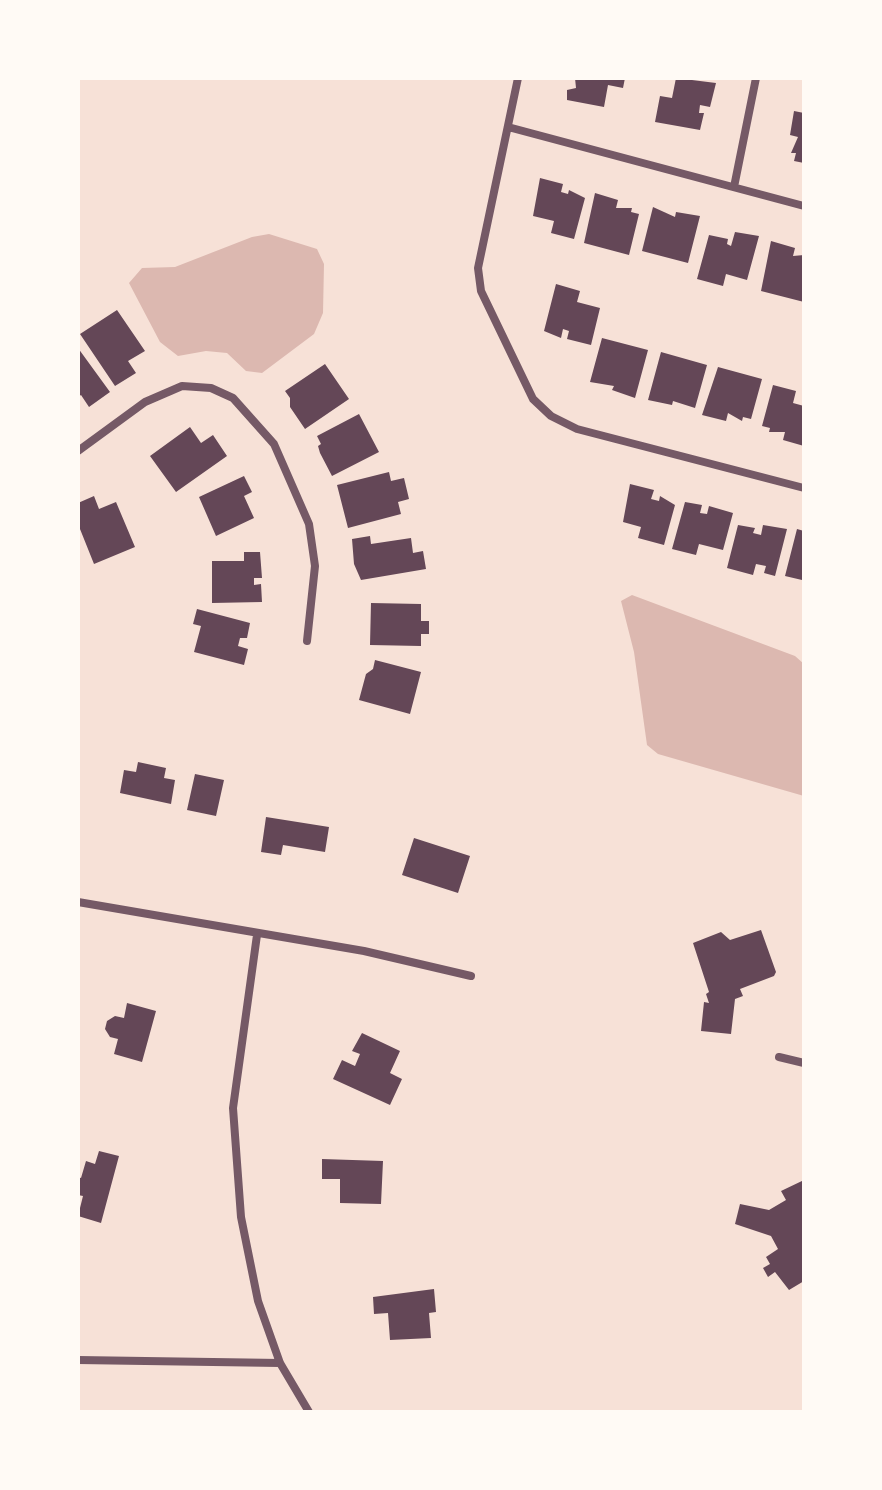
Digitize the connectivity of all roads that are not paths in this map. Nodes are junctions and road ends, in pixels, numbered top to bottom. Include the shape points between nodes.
1 (518, 78) edge
2 (756, 78) edge
3 (508, 127) junction
4 (734, 187) junction
5 (804, 206) edge
6 (78, 451) edge
7 (804, 488) edge
8 (307, 641) dead end
9 (78, 902) edge
10 (257, 935) junction
11 (471, 976) dead end
12 (779, 1057) dead end
13 (804, 1063) edge
14 (78, 1360) edge
15 (280, 1363) junction
16 (309, 1412) edge

1 - 3 street
2 - 4 street
3 - 4 street
3 - 7 street via 479,279 533,399 577,429
4 - 5 street
6 - 8 street via 145,402 182,386 211,388 233,398 274,444 309,524 315,566
9 - 10 street
10 - 11 street via 364,951
10 - 15 street via 233,1108 241,1217 258,1301
12 - 13 street
14 - 15 street
15 - 16 street

